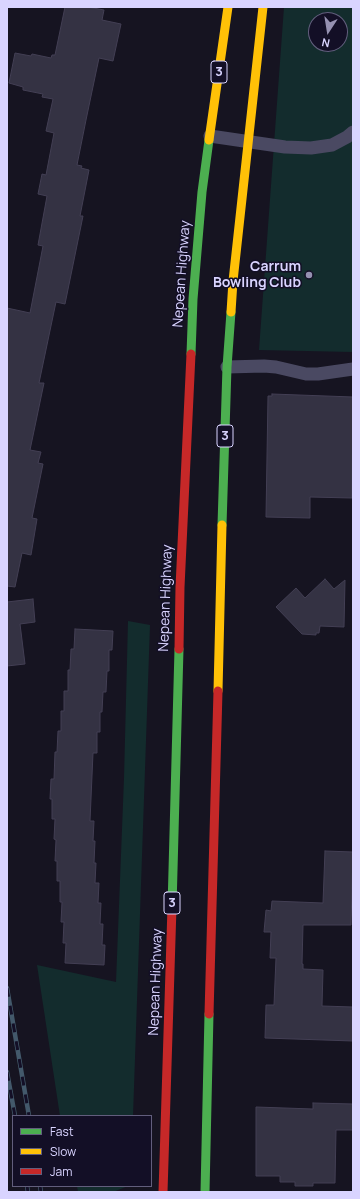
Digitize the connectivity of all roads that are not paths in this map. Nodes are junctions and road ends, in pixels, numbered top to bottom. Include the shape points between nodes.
1 (228, 7) edge
2 (263, 7) edge
3 (353, 132) edge
4 (210, 136) junction
5 (249, 142) junction
6 (227, 367) junction
7 (353, 369) edge
8 (163, 1192) edge
9 (205, 1192) edge

1 - 4 highway, Nepean Highway / 3
2 - 5 highway, 3
3 - 5 lane via 326,147 285,147
4 - 5 lane
4 - 8 highway, Nepean Highway / 3 via 202,192 193,299 182,556
5 - 6 highway, 3 via 233,281
6 - 7 lane via 264,366 306,374
6 - 9 highway, 3

